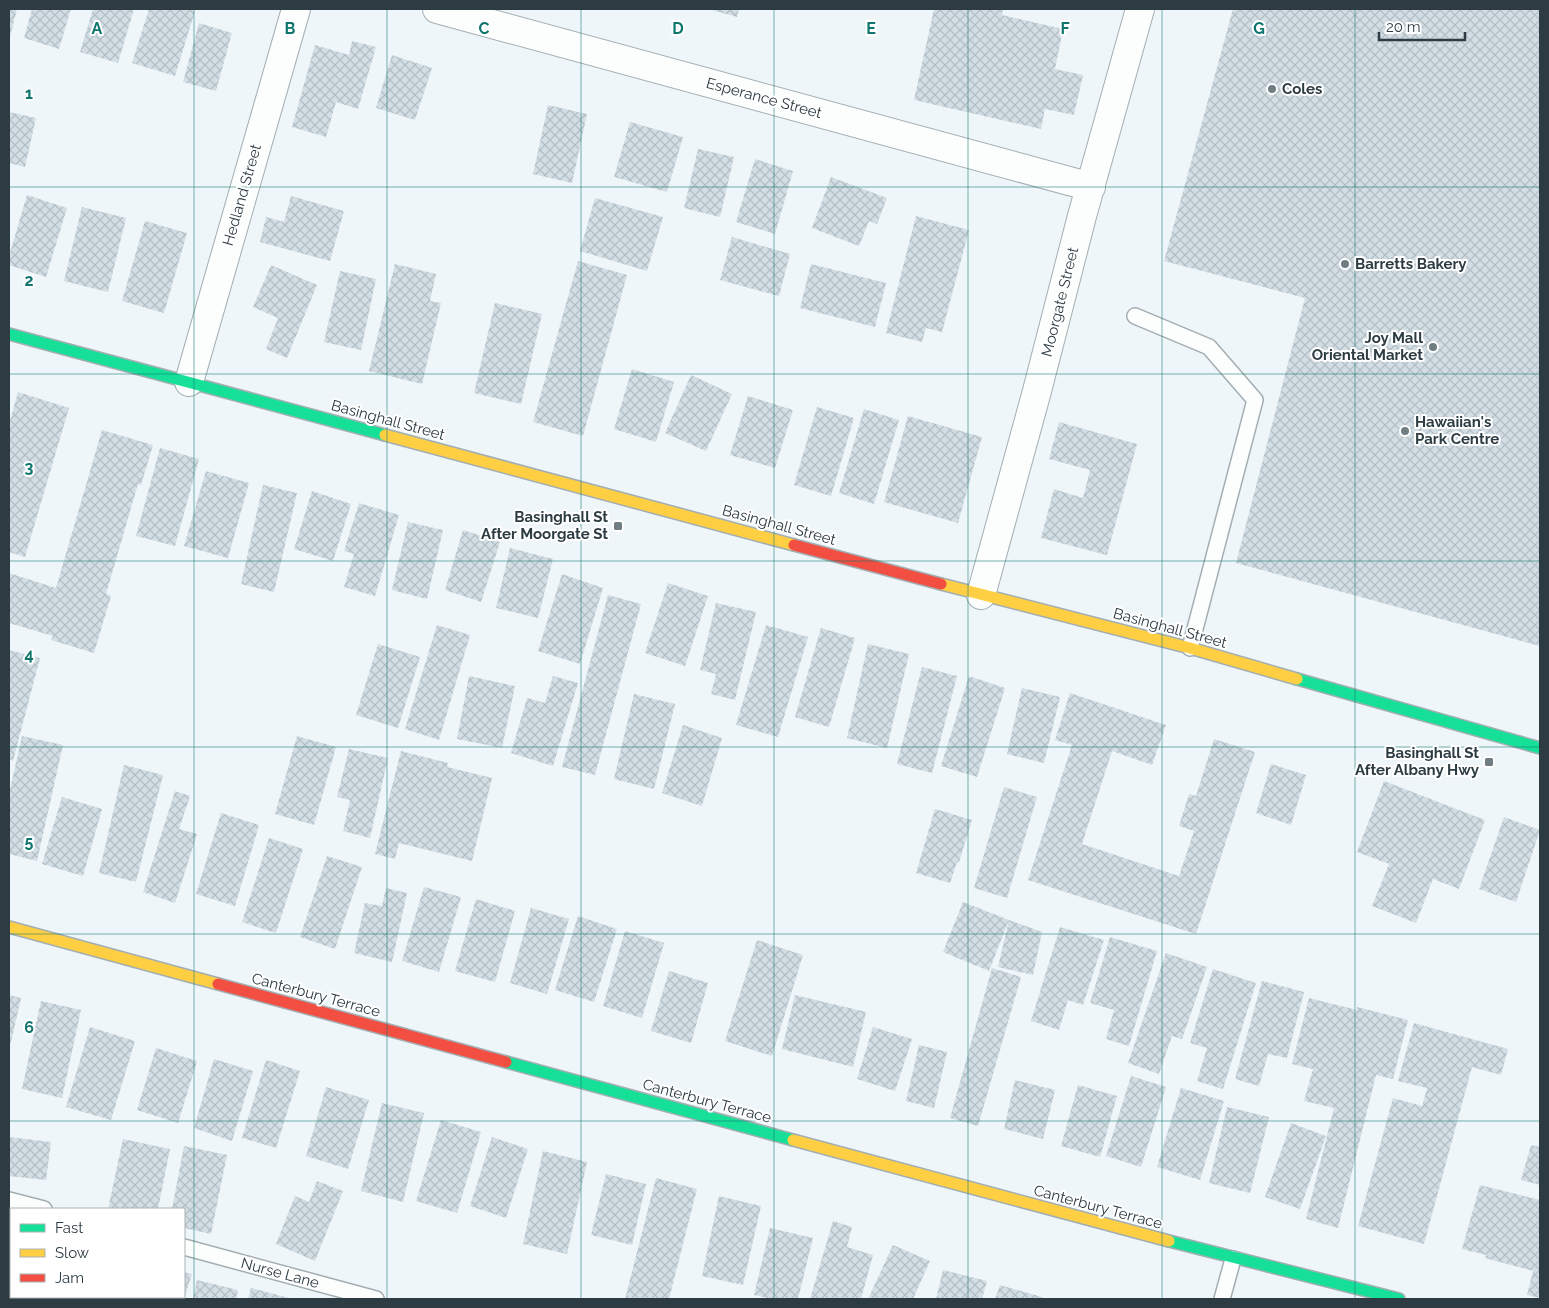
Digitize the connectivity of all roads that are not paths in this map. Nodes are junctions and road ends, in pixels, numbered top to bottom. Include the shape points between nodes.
1 (296, 9) edge
2 (437, 9) edge
3 (1140, 9) edge
4 (1091, 187) junction
5 (1135, 316) dead end
6 (9, 334) edge
7 (189, 382) junction
8 (981, 595) junction
9 (1190, 648) junction
10 (1540, 748) edge
11 (9, 927) edge
12 (9, 1200) edge
13 (40, 1208) edge
14 (185, 1247) edge
15 (1233, 1259) junction
16 (376, 1299) edge
17 (1222, 1299) edge
18 (1399, 1299) edge

1 - 7 street, Hedland Street
2 - 4 street, Esperance Street
3 - 4 street, Moorgate Street
4 - 8 street, Moorgate Street
5 - 9 lane via 1209,346 1255,400
6 - 7 street, Basinghall Street
7 - 8 street, Basinghall Street
8 - 9 street, Basinghall Street
9 - 10 street, Basinghall Street
11 - 15 street, Canterbury Terrace
12 - 13 lane
14 - 16 lane, Nurse Lane
15 - 17 lane
15 - 18 street, Canterbury Terrace

